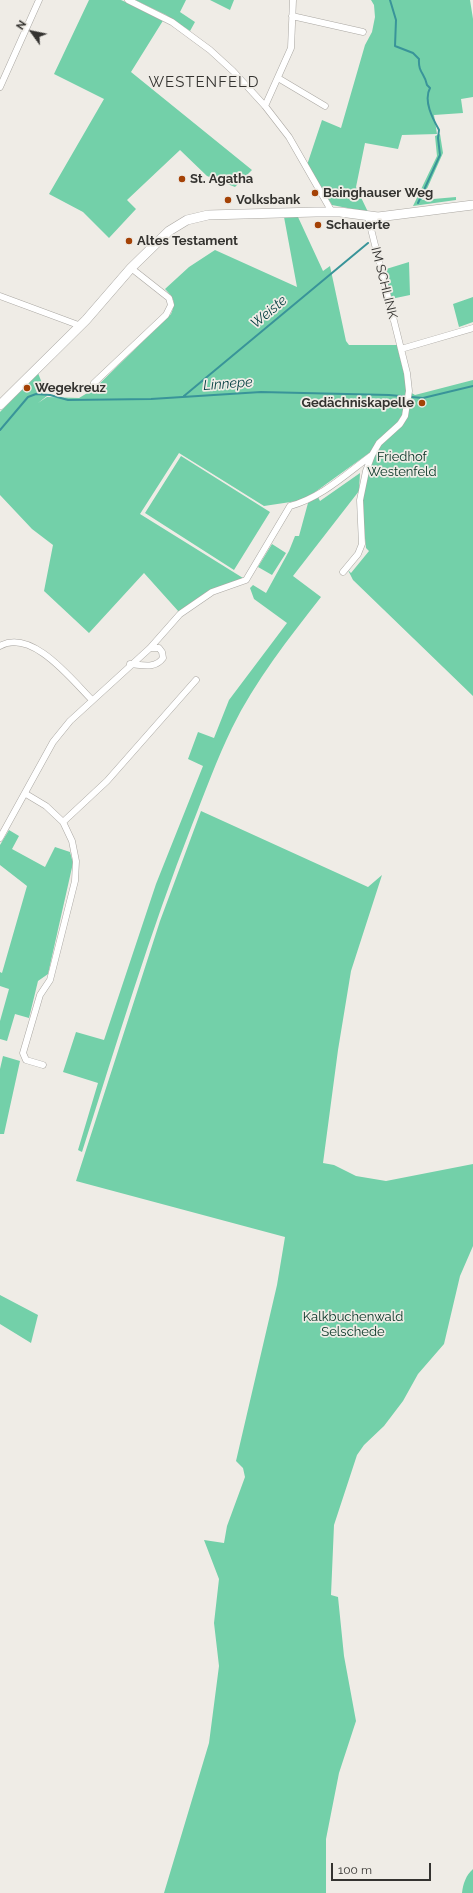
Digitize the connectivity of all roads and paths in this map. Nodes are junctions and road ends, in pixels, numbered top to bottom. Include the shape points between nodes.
1 (39, 0) edge
2 (128, 0) edge
3 (293, 0) edge
4 (292, 16) junction
5 (363, 32) dead end
6 (278, 78) junction
7 (0, 87) edge
8 (265, 106) junction
9 (325, 106) dead end
10 (473, 205) edge
11 (332, 212) junction
12 (368, 217) junction
13 (131, 268) junction
14 (0, 296) edge
15 (81, 326) junction
16 (473, 328) edge
17 (402, 349) junction
18 (94, 383) dead end
19 (0, 405) edge
20 (372, 455) junction
21 (343, 572) dead end
22 (0, 646) edge
23 (150, 648) junction
24 (130, 664) junction
25 (196, 680) dead end
26 (92, 700) junction
27 (26, 794) junction
28 (63, 822) junction
29 (0, 838) edge
30 (44, 1065) dead end

1 - 7 street
2 - 8 street via 161,15 210,50
3 - 4 street
4 - 5 street
4 - 6 street via 291,48
6 - 8 street
6 - 9 street
8 - 11 street via 289,137
10 - 12 main road via 398,216
11 - 12 main road
11 - 13 main road via 208,215 187,220 169,231
12 - 17 street, IM SCHLINK
13 - 15 main road
13 - 18 street via 169,298 171,305 166,314
14 - 15 street
15 - 19 main road
16 - 17 street
17 - 20 street, IM SCHLINK via 409,391 405,416
20 - 21 street, IM SCHLINK via 360,500 362,544 358,554
20 - 23 street via 316,496 290,506 246,580 212,592 180,614
22 - 26 street via 16,643 43,652
23 - 24 street
23 - 24 street via 159,648 162,652 163,658 159,664
24 - 26 street
25 - 28 street via 107,781
26 - 27 street via 53,742
27 - 28 street via 46,806
27 - 29 street
28 - 30 street via 72,841 76,861 75,881 50,980 40,995 23,1053 26,1060

